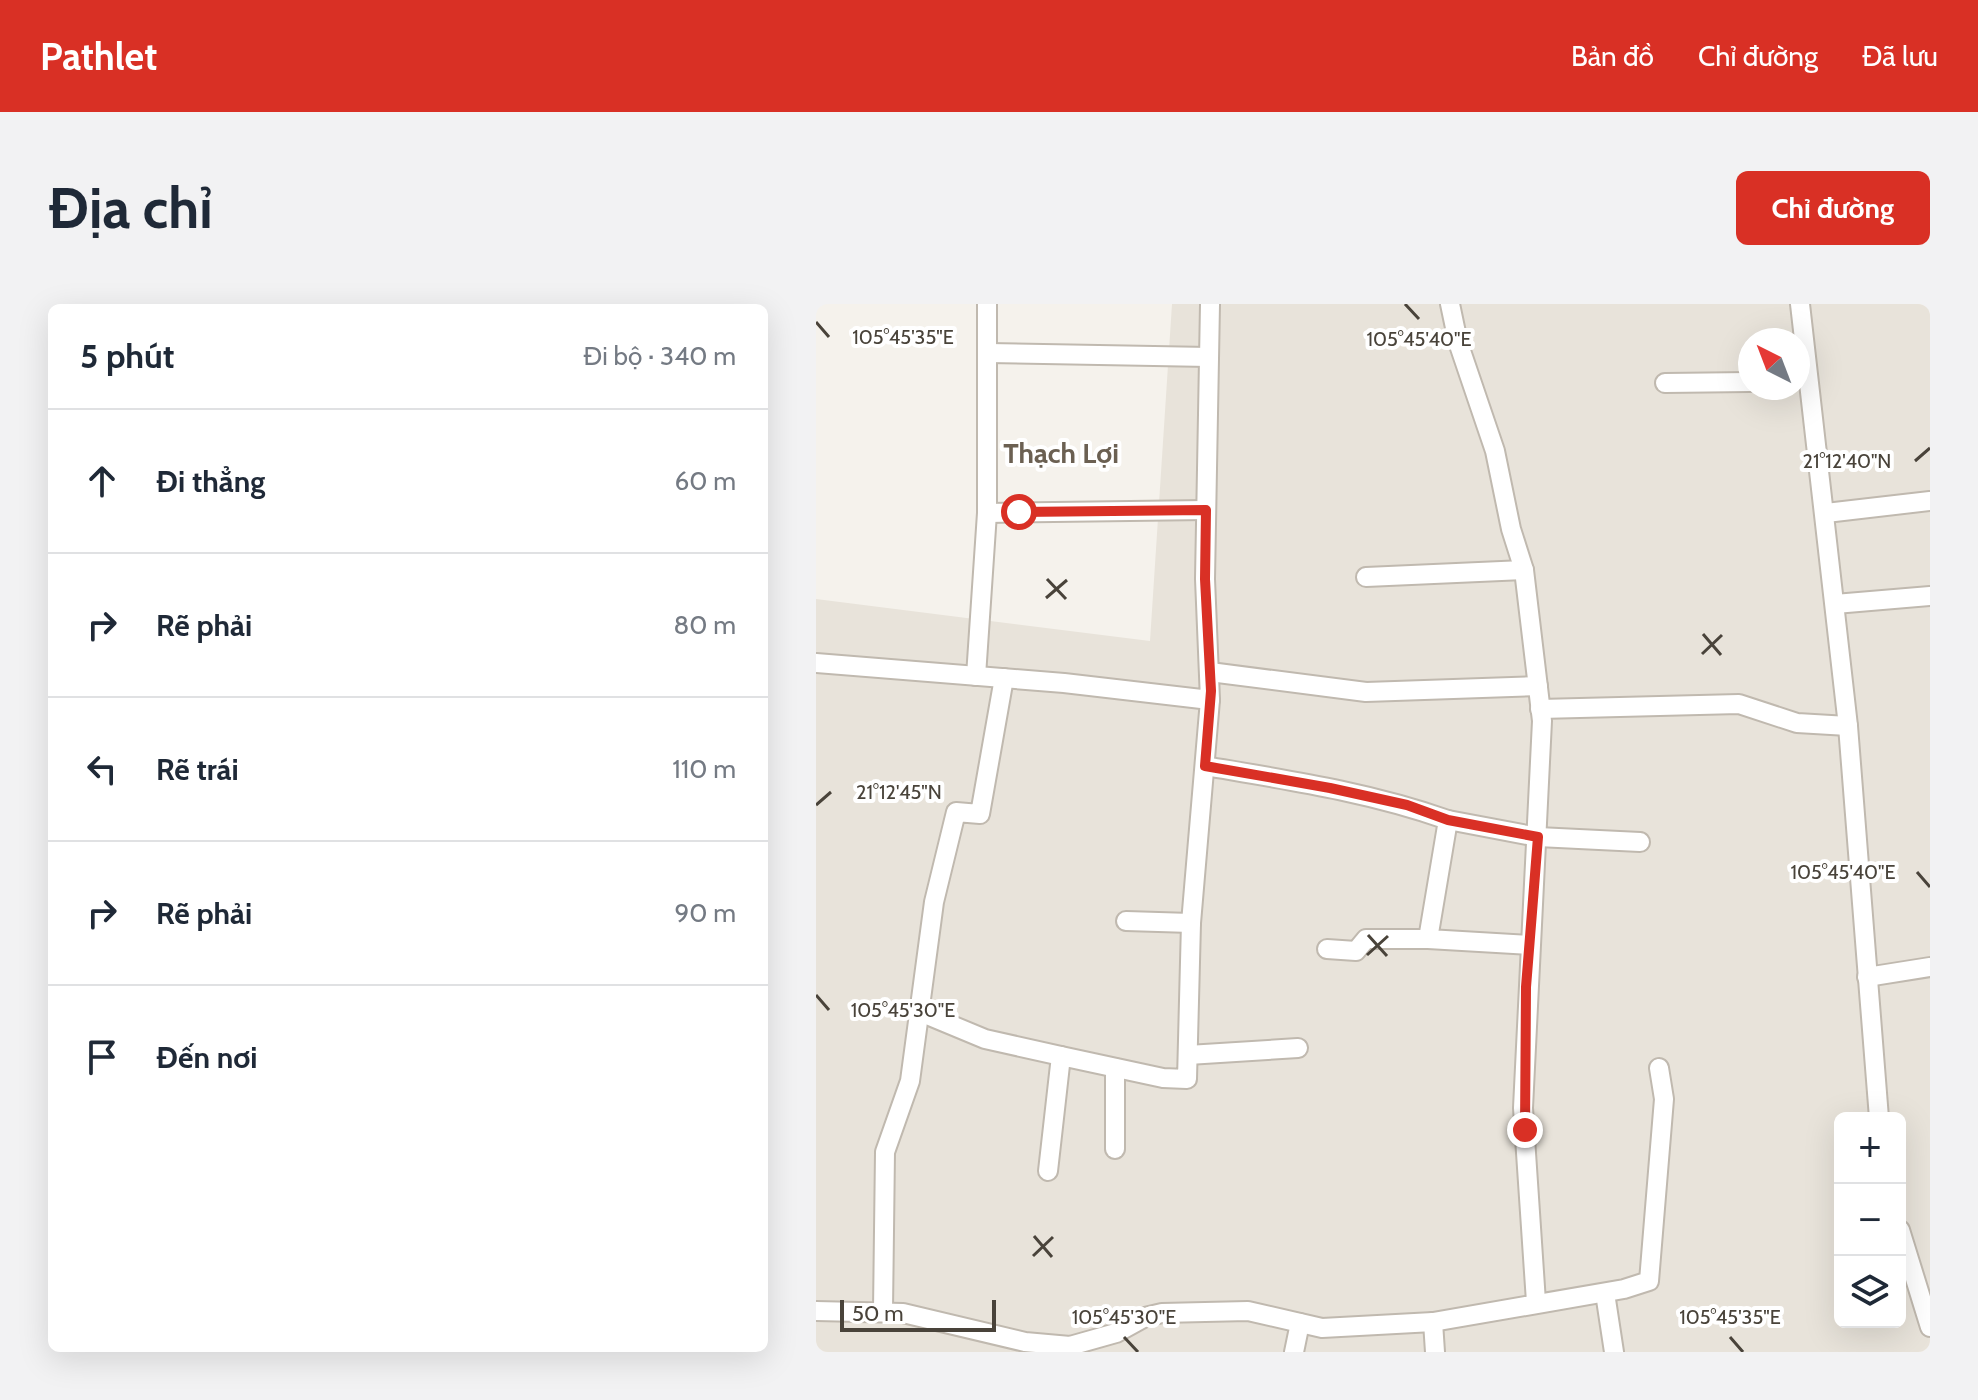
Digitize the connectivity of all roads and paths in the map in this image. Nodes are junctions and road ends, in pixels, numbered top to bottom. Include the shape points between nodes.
1 (987, 304) edge
2 (1210, 304) edge
3 (1450, 304) edge
4 (1800, 304) edge
5 (1801, 328) edge
6 (988, 353) junction
7 (1209, 357) junction
8 (1738, 382) edge
9 (1665, 383) dead end
10 (1805, 400) edge
11 (1930, 501) edge
12 (1206, 510) junction
13 (987, 513) junction
14 (1826, 513) junction
15 (1524, 570) junction
16 (1366, 577) dead end
17 (1930, 596) edge
18 (1835, 604) junction
19 (816, 663) edge
20 (1210, 672) junction
21 (976, 676) junction
22 (1004, 678) junction
23 (1538, 686) junction
24 (1210, 700) junction
25 (1540, 709) junction
26 (1848, 726) junction
27 (1205, 766) junction
28 (1448, 820) junction
29 (1538, 837) junction
30 (1640, 842) dead end
31 (1126, 921) dead end
32 (1191, 923) junction
33 (1428, 939) junction
34 (1530, 945) junction
35 (1327, 949) dead end
36 (1930, 967) edge
37 (1867, 977) junction
38 (920, 1012) junction
39 (1298, 1048) dead end
40 (1188, 1055) junction
41 (1061, 1056) junction
42 (1115, 1068) junction
43 (1659, 1068) dead end
44 (1878, 1112) edge
45 (1115, 1149) dead end
46 (1048, 1171) dead end
47 (1906, 1249) edge
48 (1605, 1293) junction
49 (1536, 1302) junction
50 (883, 1310) junction
51 (816, 1311) edge
52 (1433, 1322) junction
53 (1300, 1323) junction
54 (1930, 1327) edge
55 (1294, 1352) edge
56 (1435, 1352) edge
57 (1614, 1352) edge

1 - 6 street
2 - 7 street
3 - 15 street
4 - 5 street
6 - 7 street
6 - 13 street
7 - 12 street
8 - 9 street
10 - 14 street
11 - 14 street
12 - 13 street
12 - 20 street
13 - 21 street
14 - 18 street
15 - 16 street
15 - 23 street
17 - 18 street
18 - 26 street
19 - 21 street
20 - 23 street via 1366,692
20 - 24 street
21 - 22 street
22 - 24 street
22 - 38 street via 980,814 956,812 934,902
23 - 25 street
24 - 27 street
25 - 26 street via 1739,704 1797,723
25 - 29 street
26 - 37 street
27 - 28 street via 1407,805
27 - 32 street
28 - 29 street
28 - 33 street
29 - 30 street
29 - 34 street
31 - 32 street
32 - 40 street
33 - 34 street
33 - 35 street via 1366,939 1356,951
34 - 49 street via 1523,1108
36 - 37 street
37 - 44 street
38 - 41 street via 985,1039
38 - 50 street via 910,1081 885,1152
39 - 40 street
40 - 42 street via 1187,1079
41 - 42 street
41 - 46 street
42 - 45 street
43 - 48 street via 1664,1099 1649,1281
47 - 54 street
48 - 49 street
48 - 57 street
49 - 52 street
50 - 51 street
50 - 53 street via 1047,1346 1090,1341 1162,1313 1248,1311
52 - 53 street via 1322,1328
52 - 56 street
53 - 55 street

